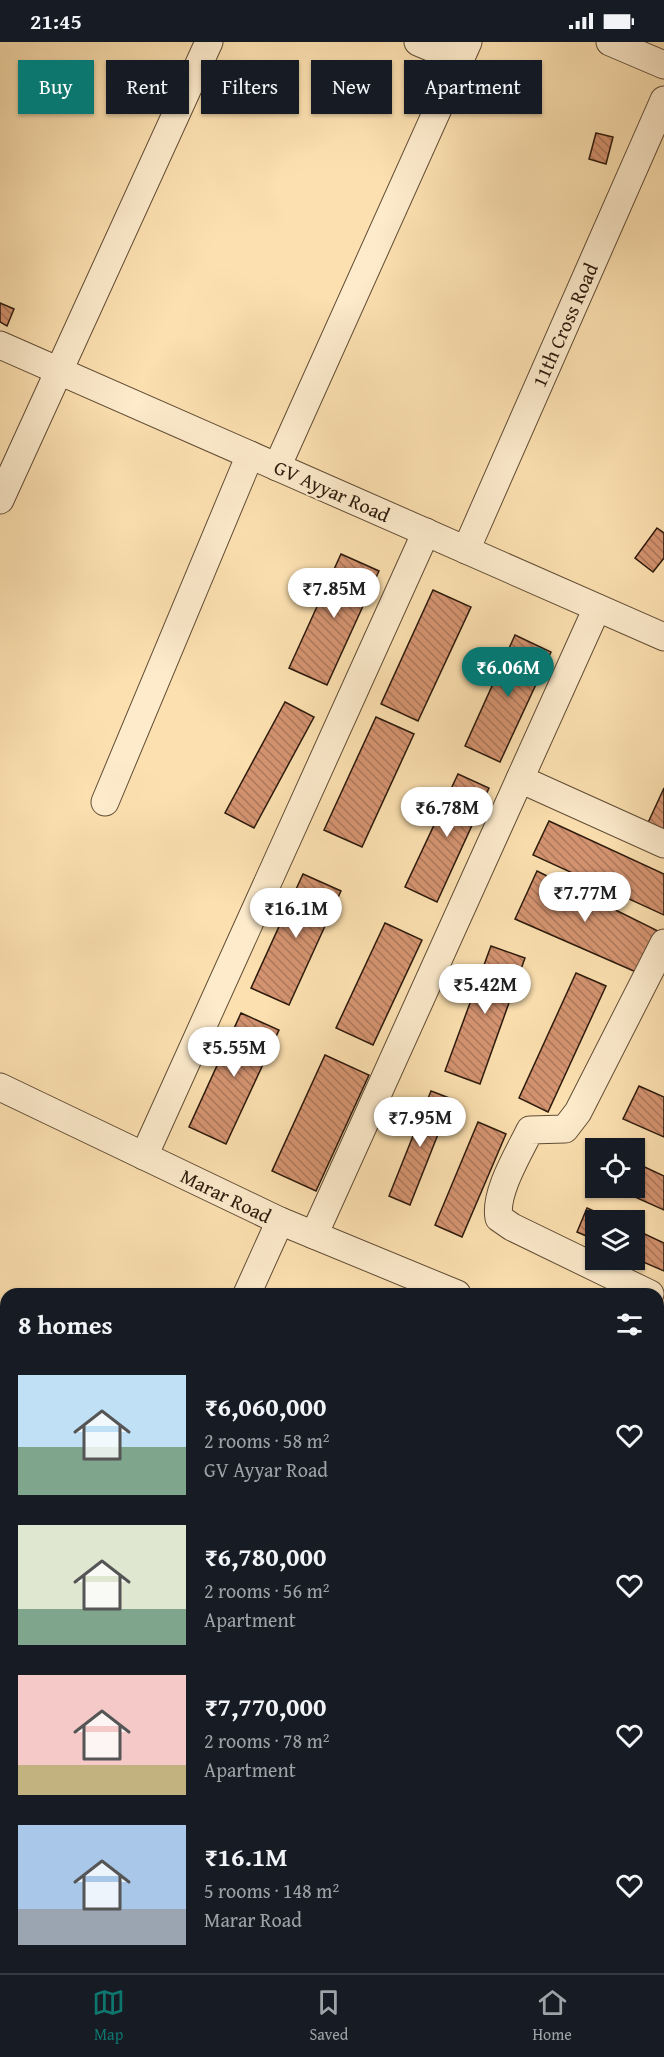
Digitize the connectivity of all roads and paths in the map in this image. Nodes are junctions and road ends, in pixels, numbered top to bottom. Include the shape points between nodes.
1 (210, 42) edge
2 (417, 42) edge
3 (610, 42) edge
4 (465, 51) edge
5 (664, 65) edge
6 (664, 100) edge
7 (0, 345) edge
8 (60, 372) junction
9 (250, 455) junction
10 (277, 467) junction
11 (0, 500) edge
12 (426, 532) junction
13 (466, 550) junction
14 (597, 608) junction
15 (664, 637) edge
16 (520, 778) junction
17 (105, 802) dead end
18 (664, 844) edge
19 (664, 943) edge
20 (0, 1087) edge
21 (144, 1156) junction
22 (280, 1221) junction
23 (314, 1235) junction
24 (250, 1288) edge
25 (434, 1288) edge
26 (638, 1288) edge

1 - 8 street
2 - 4 street
3 - 5 street
4 - 10 street
6 - 13 street, 11th Cross Road
7 - 8 street, GV Ayyar Road
8 - 9 street, GV Ayyar Road
8 - 11 street
9 - 10 street, GV Ayyar Road
9 - 17 street
10 - 12 street, GV Ayyar Road
12 - 13 street, GV Ayyar Road
12 - 21 street
13 - 14 street, GV Ayyar Road
14 - 15 street, GV Ayyar Road
14 - 16 street
16 - 18 street
16 - 23 street
19 - 26 street via 578,1112 565,1130 530,1130 505,1181 497,1210 499,1218 512,1227
20 - 21 street, Marar Road
21 - 22 street, Marar Road
22 - 23 street, Marar Road
22 - 24 street
23 - 25 street, Marar Road

